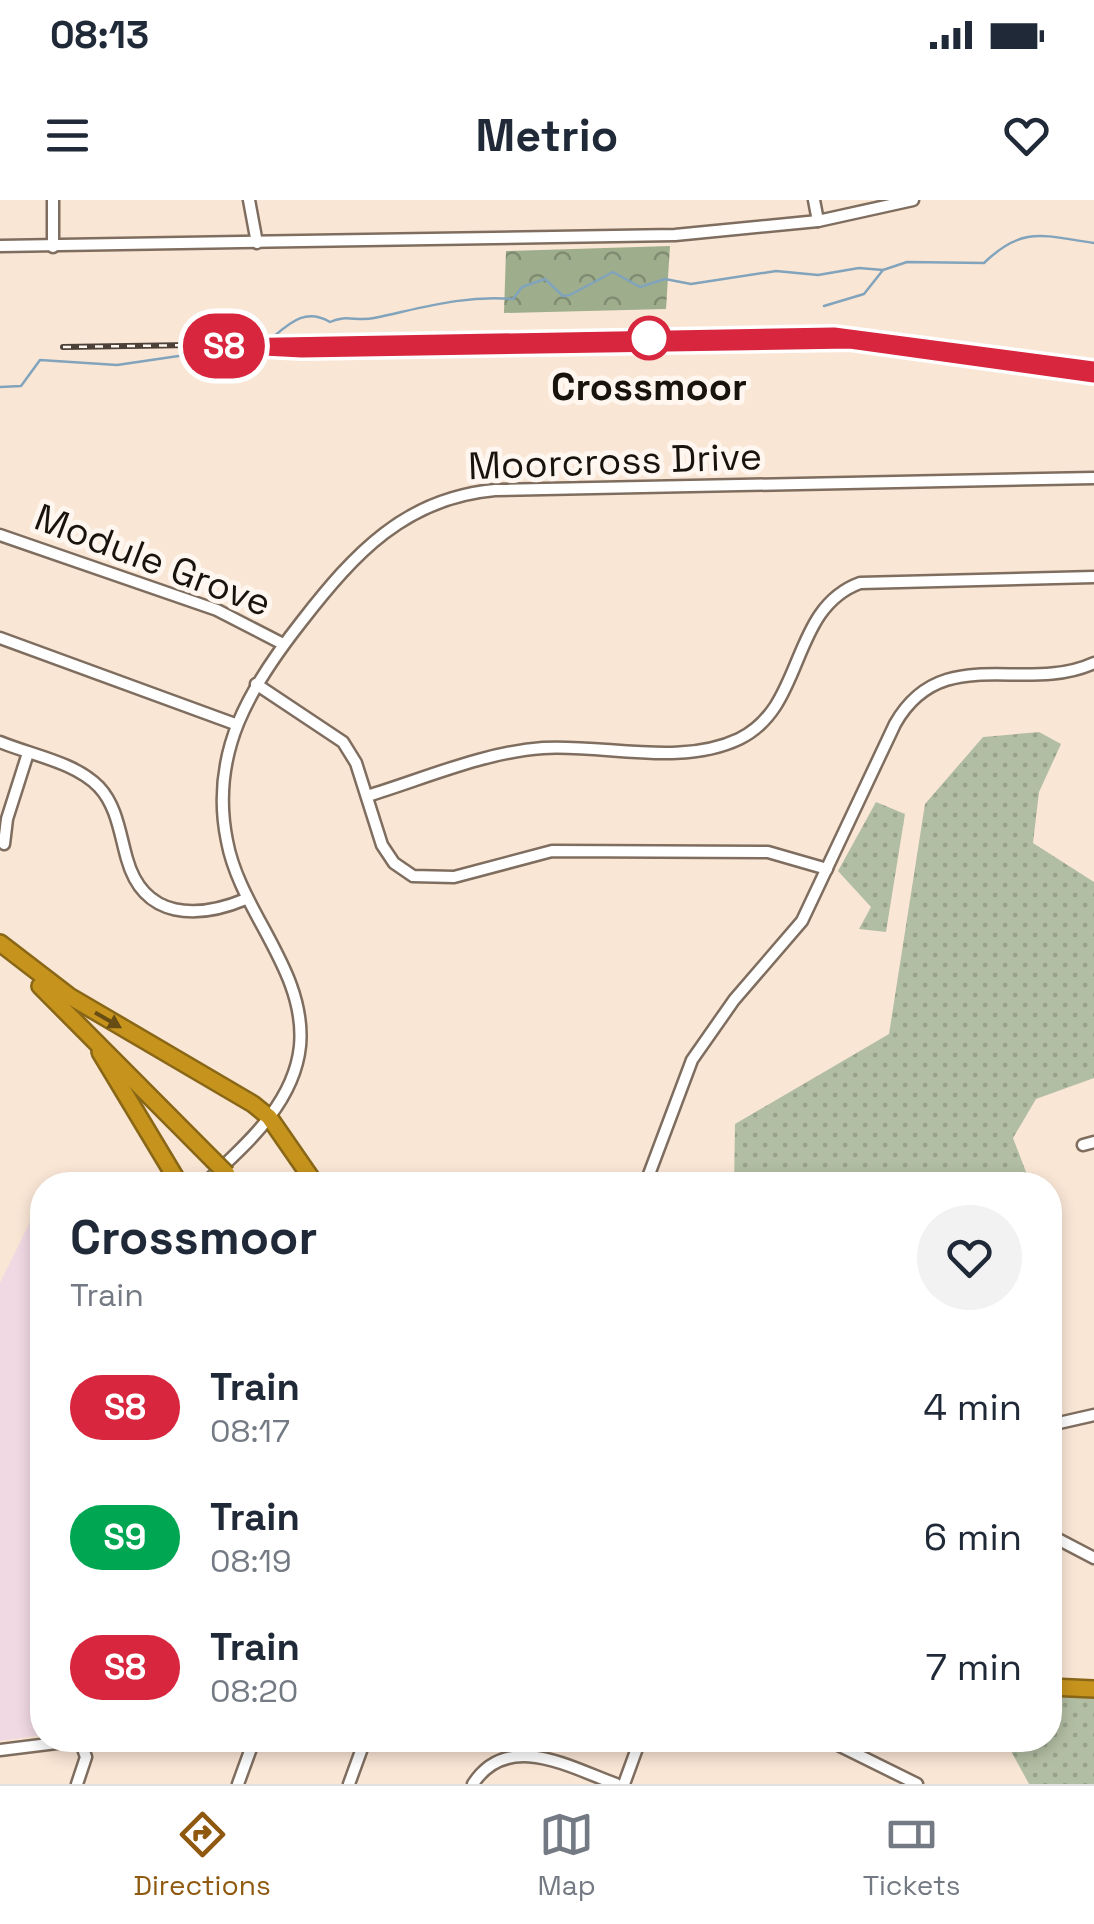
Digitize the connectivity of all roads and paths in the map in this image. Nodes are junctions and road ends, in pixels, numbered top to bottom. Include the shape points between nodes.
1 (249, 200) edge
2 (814, 200) edge
3 (912, 200) edge
4 (52, 201) edge
5 (818, 220) junction
6 (257, 243) junction
7 (0, 246) edge
8 (53, 247) junction
9 (1094, 478) edge
10 (0, 534) edge
11 (1094, 577) edge
12 (0, 638) edge
13 (284, 644) junction
14 (1094, 663) edge
15 (256, 684) junction
16 (235, 724) junction
17 (0, 742) edge
18 (28, 753) junction
19 (367, 796) junction
20 (4, 844) dead end
21 (826, 869) junction
22 (246, 899) junction
23 (0, 944) edge
24 (94, 1040) junction
25 (269, 1117) junction
26 (172, 1172) edge
27 (216, 1172) edge
28 (224, 1172) edge
29 (307, 1172) edge
30 (650, 1172) edge
31 (1094, 1415) edge
32 (1062, 1422) edge
33 (1062, 1541) edge
34 (1094, 1558) edge
35 (1062, 1688) edge
36 (1093, 1689) edge
37 (30, 1746) edge
38 (0, 1750) edge
39 (84, 1752) edge
40 (250, 1752) edge
41 (360, 1752) edge
42 (635, 1752) edge
43 (852, 1752) edge
44 (577, 1770) junction
45 (77, 1784) edge
46 (238, 1784) edge
47 (348, 1784) edge
48 (474, 1784) edge
49 (572, 1784) edge
50 (620, 1784) edge
51 (917, 1784) edge

1 - 6 street
2 - 5 street
3 - 5 street
4 - 8 street
5 - 6 street via 688,234
6 - 8 street
7 - 8 street
9 - 13 street, Moorcross Drive via 462,494 409,514 371,540
10 - 13 street, Module Grove via 217,610
11 - 19 street via 860,583 822,607 775,708 735,740 694,750 531,749
12 - 16 street
13 - 15 street, Moorcross Drive
14 - 21 street via 1070,672 958,676 920,691 895,724
15 - 16 street, Moorcross Drive
15 - 19 street via 335,733 356,763
16 - 22 street, Moorcross Drive via 222,802
17 - 18 street
18 - 20 street
18 - 22 street via 99,787 135,880 158,904 204,914
19 - 21 street via 388,855 402,870 427,879 552,852 768,852
21 - 30 street via 802,921 698,1048
22 - 25 street, Moorcross Drive via 290,984 300,1032 292,1081
23 - 24 highway
23 -> 25 highway via 69,996
24 - 26 highway
24 - 28 highway, bridge
25 - 27 street, Moorcross Drive
25 - 29 highway
31 - 32 street
33 - 34 street
35 - 36 highway
37 - 38 street
39 - 45 street
40 - 46 street
41 - 47 street
42 - 50 street
43 - 51 street
44 - 48 street via 534,1755 512,1756
44 - 49 street
44 - 50 street

